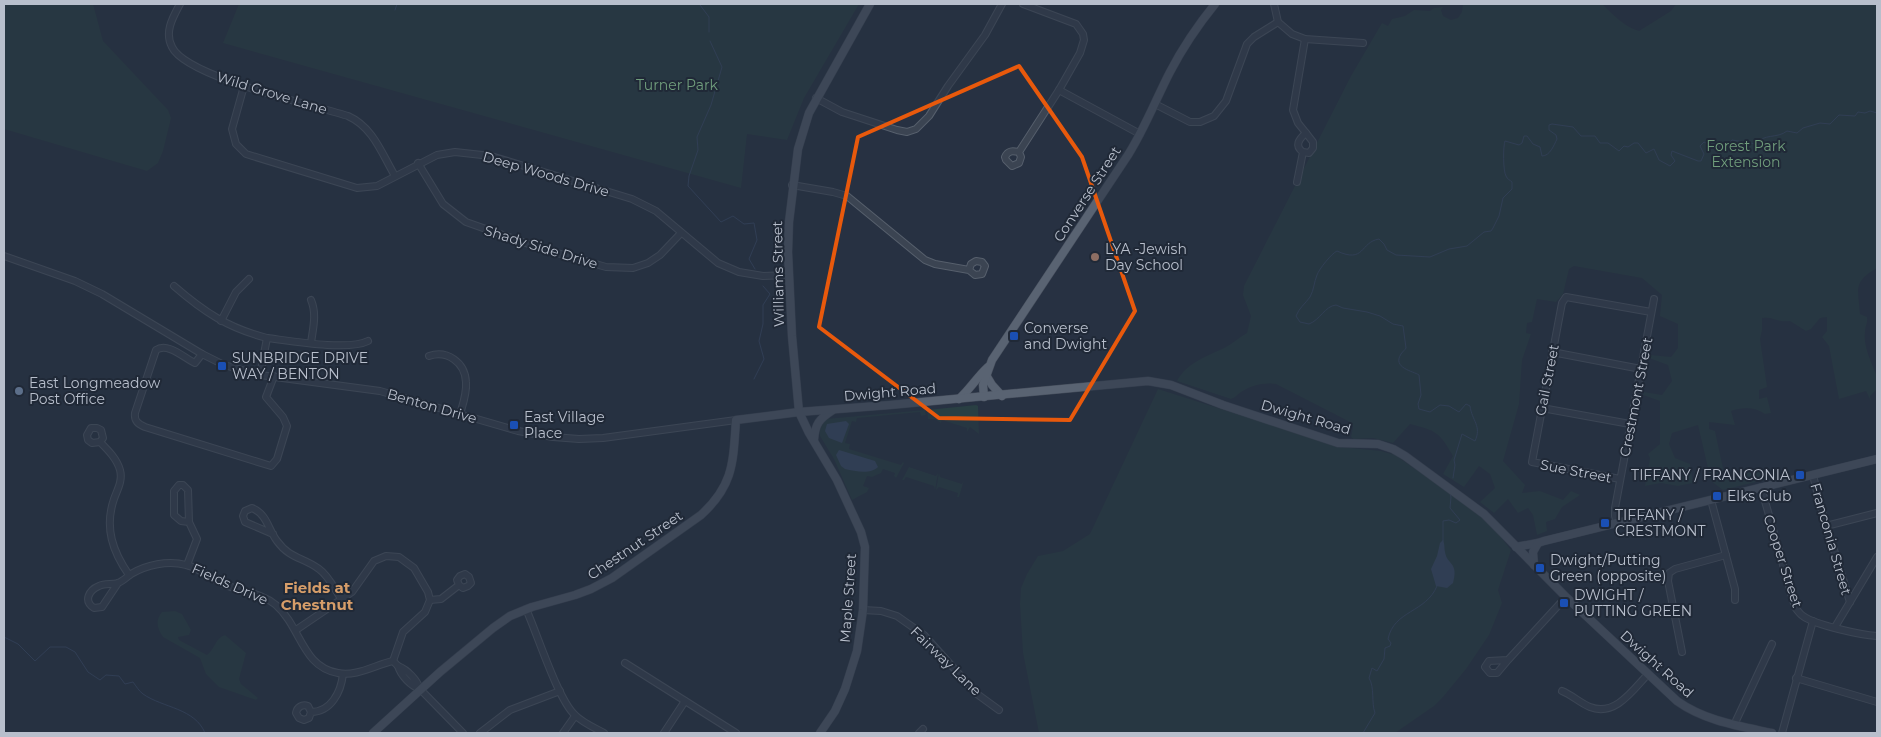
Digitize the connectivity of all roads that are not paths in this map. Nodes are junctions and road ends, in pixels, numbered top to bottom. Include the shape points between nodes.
1 (180, 4) edge
2 (870, 4) edge
3 (1002, 4) edge
4 (1023, 4) edge
5 (1215, 4) edge
6 (1274, 4) edge
7 (1278, 22) junction
8 (1305, 40) junction
9 (1363, 43) dead end
10 (244, 86) junction
11 (1059, 90) junction
12 (816, 98) junction
13 (1155, 104) junction
14 (1306, 133) junction
15 (1140, 134) junction
16 (1019, 152) dead end
17 (1303, 152) junction
18 (418, 164) junction
19 (395, 176) junction
20 (1297, 182) dead end
21 (792, 185) junction
22 (682, 233) junction
23 (4, 256) edge
24 (969, 270) dead end
25 (789, 274) junction
26 (249, 280) dead end
27 (174, 286) dead end
28 (1654, 299) dead end
29 (311, 300) dead end
30 (1651, 312) junction
31 (221, 321) junction
32 (267, 338) junction
33 (368, 341) dead end
34 (311, 342) junction
35 (1552, 352) junction
36 (202, 354) junction
37 (429, 356) dead end
38 (989, 366) junction
39 (1641, 369) junction
40 (260, 375) junction
41 (986, 375) junction
42 (274, 376) junction
43 (1002, 396) junction
44 (984, 397) junction
45 (959, 398) junction
46 (1542, 408) junction
47 (835, 409) junction
48 (799, 412) junction
49 (460, 414) junction
50 (736, 420) junction
51 (1630, 424) junction
52 (100, 442) dead end
53 (814, 442) junction
54 (1877, 459) edge
55 (1532, 462) joint
56 (1813, 475) junction
57 (1620, 479) junction
58 (1760, 487) junction
59 (1711, 500) junction
60 (1877, 513) edge
61 (189, 522) junction
62 (1617, 523) junction
63 (1826, 526) junction
64 (273, 534) junction
65 (1538, 543) junction
66 (1516, 547) junction
67 (1726, 555) junction
68 (1877, 557) edge
69 (187, 565) junction
70 (1535, 566) junction
71 (129, 575) junction
72 (118, 583) junction
73 (458, 585) dead end
74 (1566, 597) junction
75 (342, 600) junction
76 (430, 600) junction
77 (1735, 600) dead end
78 (1850, 602) junction
79 (526, 609) junction
80 (863, 610) junction
81 (1813, 621) junction
82 (1835, 627) junction
83 (296, 630) junction
84 (1877, 636) edge
85 (1772, 644) dead end
86 (1682, 652) dead end
87 (1508, 660) dead end
88 (625, 663) dead end
89 (396, 664) junction
90 (343, 674) junction
91 (1648, 674) junction
92 (1796, 678) junction
93 (420, 689) junction
94 (560, 691) junction
95 (1562, 691) dead end
96 (685, 701) junction
97 (1877, 702) edge
98 (999, 710) dead end
99 (311, 712) dead end
100 (575, 716) junction
101 (1734, 725) junction
102 (1750, 731) edge
103 (373, 733) edge
104 (463, 733) edge
105 (480, 733) edge
106 (563, 733) edge
107 (604, 733) edge
108 (664, 733) edge
109 (736, 733) edge
110 (820, 733) edge
111 (1772, 733) edge
112 (1782, 733) edge

1 - 10 street, Wild Grove Lane via 169,32 175,53 205,72
2 - 12 main road, Williams Street
3 - 12 street via 929,116 916,129 908,132 897,130 842,112
4 - 11 street via 1076,24 1083,34 1082,48
5 - 13 main road, Converse Street via 1181,52
6 - 7 street
7 - 8 street
7 - 13 street via 1247,44 1226,101 1214,116 1194,123
8 - 9 street
8 - 14 street via 1293,110
10 - 19 street, Wild Grove Lane via 357,120 371,134
10 - 19 street, Deep Woods Drive via 232,129 236,144 246,154 357,188 377,186
11 - 15 street
11 - 16 street
12 - 21 main road, Williams Street via 800,142
13 - 15 main road, Converse Street
14 - 17 street via 1298,144
14 - 17 street via 1314,148 1309,153
15 - 38 main road, Converse Street
17 - 20 street
18 - 19 street, Deep Woods Drive
18 - 22 street, Deep Woods Drive via 437,155 455,152 490,156 632,198 656,211
18 - 22 street, Shady Side Drive via 443,204 466,222 606,267 633,268 648,263
21 - 24 street via 844,195 925,260
21 - 25 main road, Williams Street
22 - 25 street, Deep Woods Drive via 718,263 739,272 763,276
23 - 36 street, Benton Drive via 80,283
25 - 48 main road, Williams Street
26 - 31 street via 236,292
27 - 31 street
28 - 30 street, Crestmont Street
29 - 34 street via 314,307
30 - 35 street, Gail Street via 1565,298
30 - 39 street, Crestmont Street
31 - 32 street
32 - 34 street
32 - 40 street
33 - 34 street via 348,345
35 - 39 street
35 - 46 street, Gail Street
36 - 40 street, Benton Drive
36 - 42 street via 195,363 171,349 162,347 156,350 134,413 138,423 271,466 287,426 266,397
37 - 49 street via 447,355 461,368 466,386
38 - 41 main road, Converse Street
38 - 45 main road
39 - 51 street, Crestmont Street
40 - 42 street, Benton Drive
41 - 43 main road
41 - 44 main road, Converse Street
42 - 49 street, Benton Drive via 367,389
43 - 44 main road, Dwight Road
43 - 66 main road, Dwight Road via 1158,382 1338,443 1383,446 1405,456 1470,502
44 - 45 main road, Dwight Road
45 - 47 main road, Dwight Road
46 - 51 street
46 - 55 street, Gail Street
47 - 48 main road, Dwight Road
47 - 53 main road via 817,422
48 - 50 main road, Dwight Road
48 - 53 main road, Maple Street
49 - 50 street, Benton Drive via 526,433 579,439
50 - 79 main road, Chestnut Street via 727,482 702,515 612,578 575,595
51 - 57 street, Crestmont Street
52 - 71 street via 117,461 121,471 109,524 118,559
53 - 80 main road, Maple Street via 837,480 864,540
54 - 56 main road
55 - 57 street, Sue Street
56 - 58 main road
56 - 63 street, Franconia Street
57 - 62 street, Crestmont Street via 1615,508
58 - 59 main road
58 - 81 street, Cooper Street via 1795,607 1802,616
59 - 62 main road
59 - 67 street
60 - 63 street
61 - 61 street via 188,490 179,485 174,491 174,516
61 - 69 street via 197,539
62 - 65 main road
63 - 78 street, Franconia Street
64 - 64 street via 259,512 252,508 245,511 243,517 247,523
64 - 75 street via 290,554 323,572
65 - 66 main road
65 - 70 main road via 1533,552
66 - 70 main road, Dwight Road
67 - 77 street via 1736,589
67 - 86 street via 1669,573
68 - 78 street
69 - 71 street, Fields Drive via 152,565
69 - 83 street, Fields Drive via 224,585 264,597 279,608
70 - 74 main road, Dwight Road
71 - 72 street, Fields Drive
72 - 72 street, Fields Drive via 94,589 88,595 89,605 102,607
73 - 76 street via 440,599
74 - 87 street
74 - 91 main road, Dwight Road
75 - 76 street via 355,589 374,561 392,555 402,558 414,568
75 - 83 street
76 - 89 street via 425,612 404,632
78 - 82 street
79 - 93 main road, Chestnut Street via 493,628
79 - 94 street
80 - 98 street, Fairway Lane via 897,616 924,635 977,694
80 - 110 main road, Maple Street via 850,678 835,711
81 - 82 street, Cooper Street
81 - 92 street
82 - 84 street, Cooper Street
83 - 90 street, Fields Drive via 313,660 328,670
85 - 101 street
88 - 96 street
89 - 90 street
89 - 93 street via 405,669
90 - 99 street via 340,688 330,705 321,712
91 - 95 street via 1620,703 1608,709 1590,707
91 - 101 main road, Dwight Road via 1688,708
92 - 97 street
92 - 112 street
93 - 103 main road, Chestnut Street
93 - 104 street
94 - 100 street
94 - 105 street via 510,710
96 - 108 street
96 - 109 street
100 - 106 street
100 - 107 street
101 - 102 main road, Dwight Road
102 - 111 main road, Dwight Road

